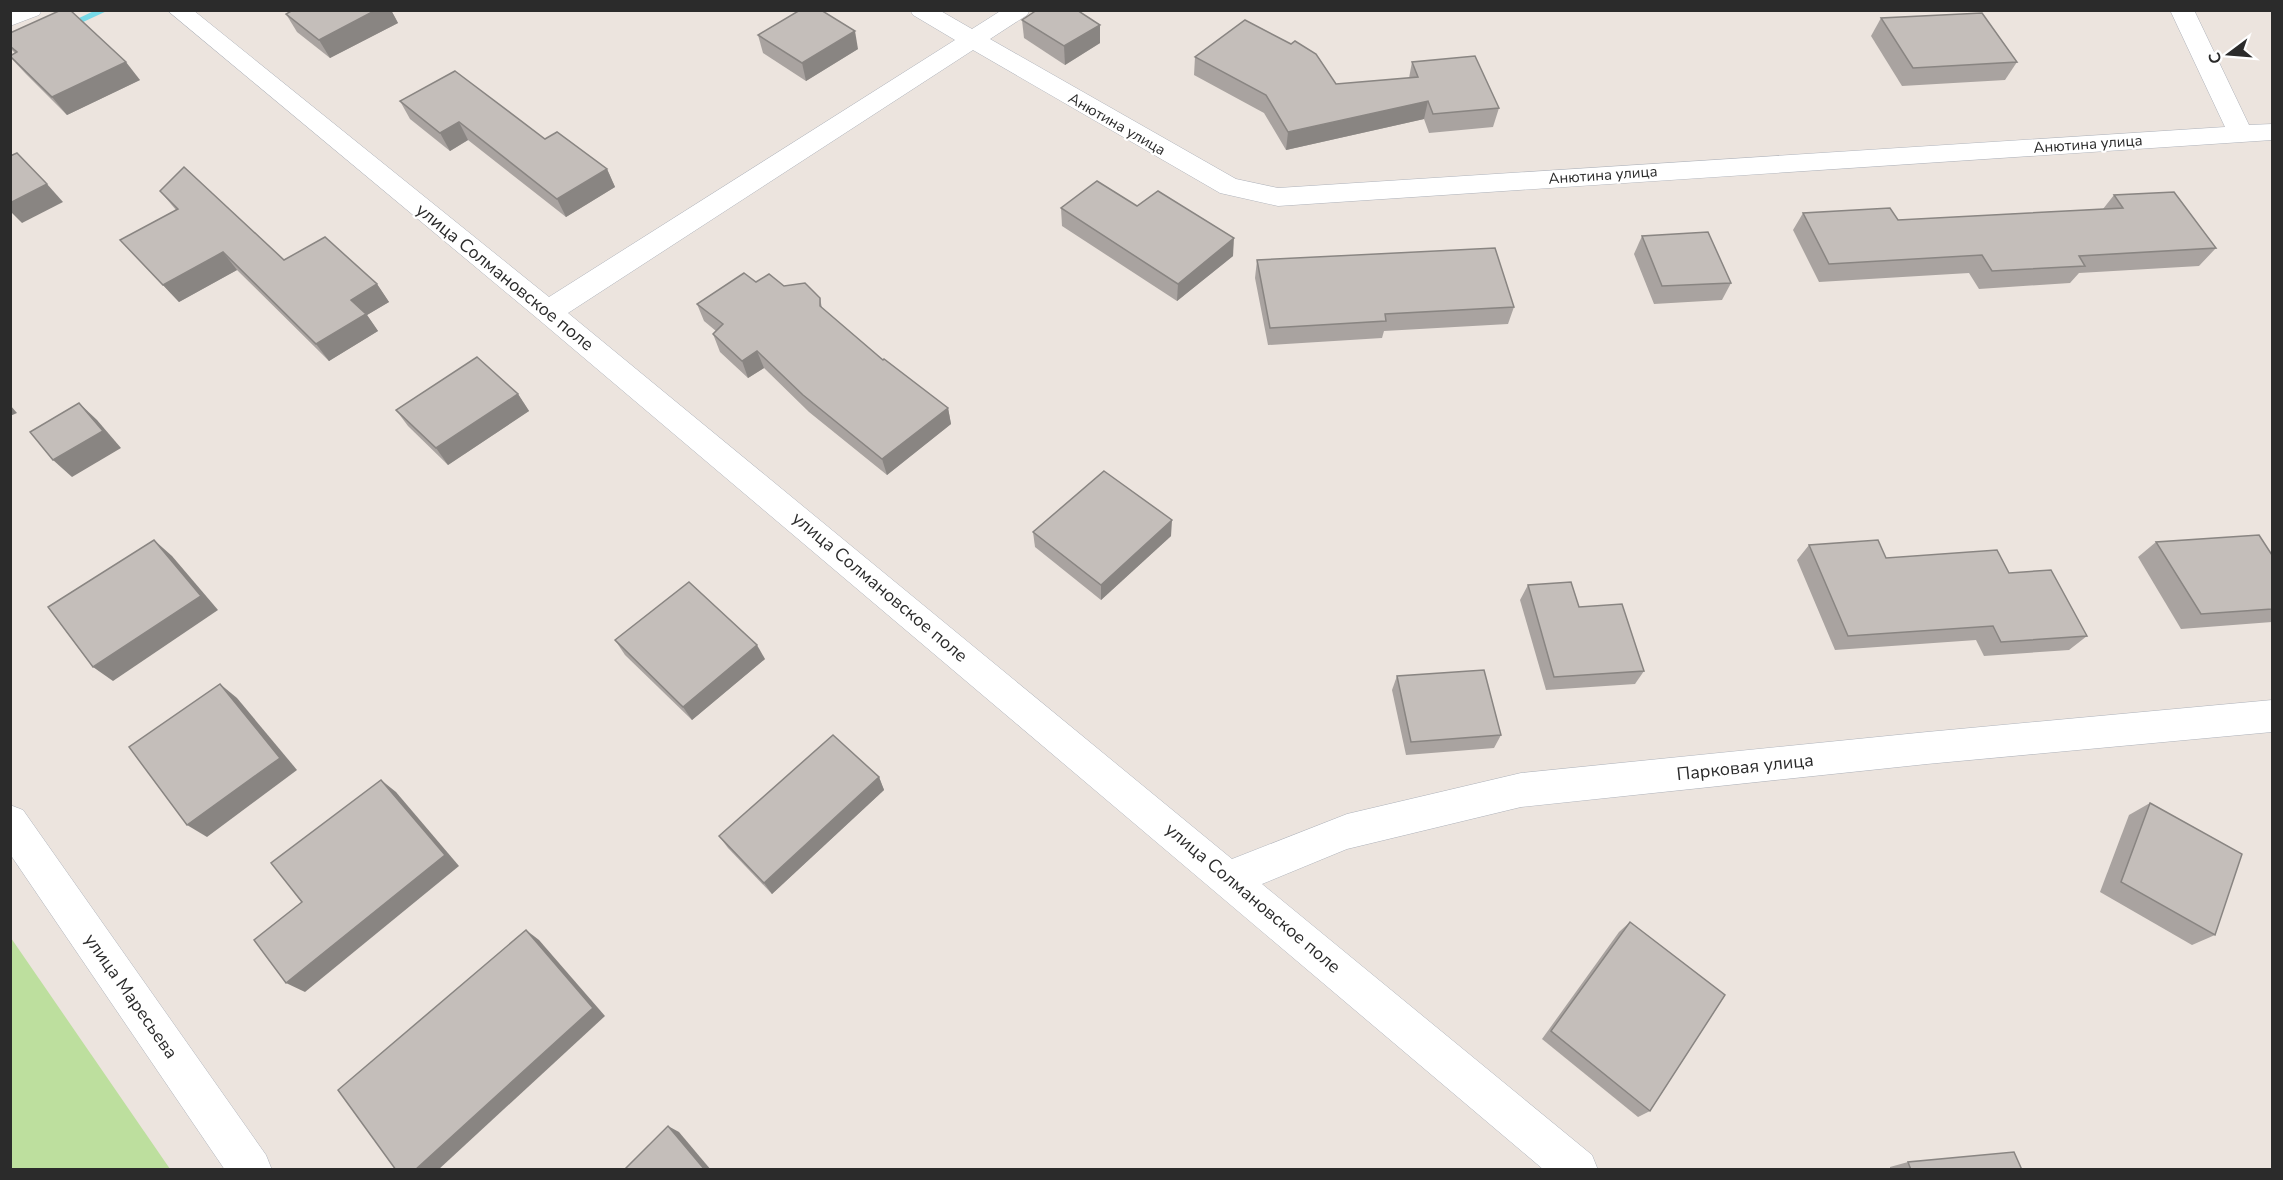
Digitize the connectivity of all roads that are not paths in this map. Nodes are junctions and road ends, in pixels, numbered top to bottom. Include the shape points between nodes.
1 (31, 10) edge
2 (921, 10) edge
3 (1019, 10) edge
4 (2182, 10) edge
5 (181, 11) edge
6 (10, 19) edge
7 (973, 41) junction
8 (2272, 132) edge
9 (2241, 134) junction
10 (548, 312) junction
11 (2272, 716) edge
12 (10, 822) edge
13 (1230, 878) junction
14 (251, 1170) edge
15 (1576, 1170) edge

1 - 6 street
2 - 7 street, Анютина улица
3 - 7 street
4 - 9 street
5 - 10 street, улица Солмановское поле
7 - 9 street, Анютина улица via 1228,188 1278,197
7 - 10 street
8 - 9 street, Анютина улица
10 - 13 street, улица Солмановское поле
11 - 13 street, Парковая улица via 1521,790 1347,832
12 - 14 street, улица Маресьева
13 - 15 street, улица Солмановское поле

